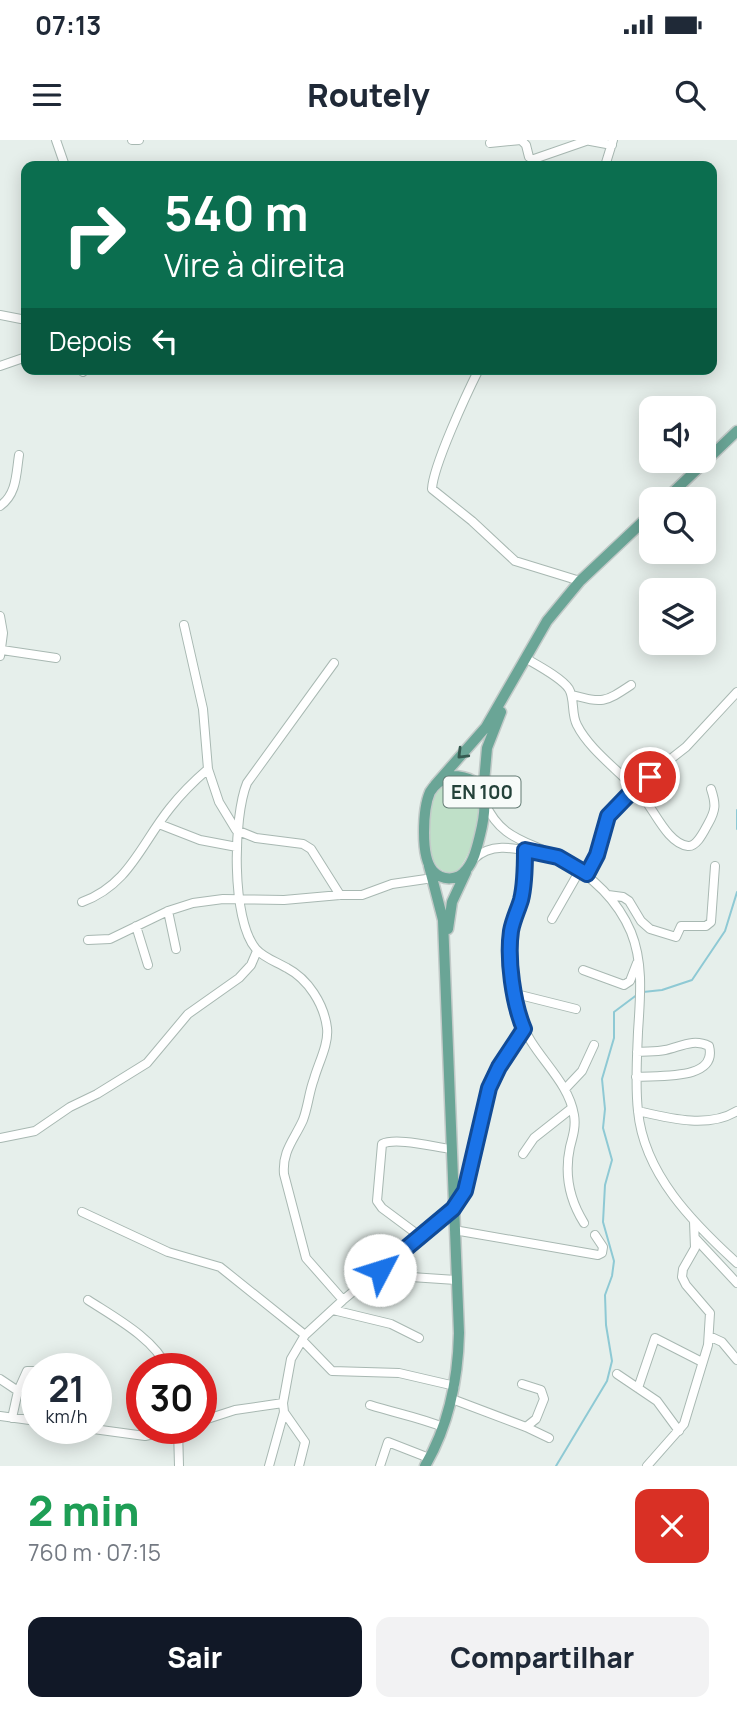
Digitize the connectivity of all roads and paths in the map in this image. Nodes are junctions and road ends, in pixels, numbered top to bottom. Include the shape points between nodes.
1 (57, 140) edge
2 (132, 140) edge
3 (139, 140) edge
4 (585, 141) edge
5 (490, 143) dead end
6 (612, 143) edge
7 (63, 161) edge
8 (607, 161) edge
9 (0, 315) edge
10 (21, 319) edge
11 (21, 359) edge
12 (0, 366) edge
13 (476, 375) edge
14 (736, 434) edge
15 (19, 455) dead end
16 (679, 487) edge
17 (0, 506) edge
18 (639, 525) edge
19 (580, 581) junction
20 (0, 618) edge
21 (184, 625) dead end
22 (1, 653) edge
23 (55, 658) dead end
24 (526, 658) junction
25 (334, 663) dead end
26 (513, 680) junction
27 (631, 685) dead end
28 (737, 692) edge
29 (572, 695) junction
30 (208, 769) junction
31 (435, 785) junction
32 (635, 788) junction
33 (711, 789) dead end
34 (484, 798) junction
35 (159, 824) junction
36 (236, 830) junction
37 (237, 847) junction
38 (525, 850) junction
39 (558, 857) junction
40 (429, 866) junction
41 (715, 866) dead end
42 (468, 867) junction
43 (584, 872) junction
44 (433, 878) junction
45 (341, 895) junction
46 (608, 895) junction
47 (239, 900) junction
48 (82, 902) dead end
49 (168, 911) junction
50 (552, 919) dead end
51 (136, 926) junction
52 (88, 940) dead end
53 (176, 949) dead end
54 (257, 951) junction
55 (639, 957) junction
56 (148, 965) dead end
57 (583, 970) dead end
58 (446, 988) junction
59 (516, 994) junction
60 (576, 1009) dead end
61 (524, 1029) junction
62 (594, 1045) dead end
63 (637, 1052) junction
64 (636, 1077) junction
65 (565, 1089) junction
66 (572, 1108) junction
67 (638, 1111) junction
68 (737, 1111) edge
69 (0, 1138) edge
70 (451, 1149) junction
71 (523, 1154) dead end
72 (453, 1209) junction
73 (82, 1212) dead end
74 (694, 1221) junction
75 (584, 1223) dead end
76 (454, 1230) junction
77 (595, 1235) dead end
78 (421, 1237) junction
79 (695, 1238) junction
80 (737, 1263) edge
81 (380, 1270) junction
82 (456, 1280) junction
83 (737, 1283) edge
84 (88, 1300) dead end
85 (343, 1300) junction
86 (333, 1310) junction
87 (709, 1336) junction
88 (303, 1338) junction
89 (419, 1338) dead end
90 (158, 1353) edge
91 (737, 1360) edge
92 (702, 1362) junction
93 (617, 1374) dead end
94 (0, 1378) edge
95 (21, 1384) edge
96 (522, 1384) dead end
97 (455, 1386) junction
98 (638, 1388) junction
99 (18, 1391) junction
100 (452, 1399) junction
101 (370, 1405) dead end
102 (283, 1408) junction
103 (0, 1416) edge
104 (217, 1416) edge
105 (12, 1418) junction
106 (21, 1419) edge
107 (443, 1427) junction
108 (526, 1427) junction
109 (679, 1431) junction
110 (549, 1438) dead end
111 (179, 1444) edge
112 (427, 1462) edge
113 (179, 1466) edge
114 (269, 1466) edge
115 (299, 1466) edge
116 (380, 1466) edge
117 (648, 1466) edge

1 - 7 street
2 - 3 street
4 - 5 street via 534,159 521,140
4 - 6 street
6 - 8 street
9 - 10 street
11 - 12 street
13 - 19 street via 432,489 515,561
14 - 16 main road
15 - 17 street via 13,491
18 - 19 main road, EN 100
19 - 24 main road, EN 100 via 547,621
20 - 22 street
21 - 30 street via 204,709
22 - 23 street
24 - 26 main road, EN 100
24 - 29 street via 568,687
25 - 36 street via 247,783
26 -> 31 main road, EN 100 via 478,738
26 - 34 main road, EN 100 via 487,748
27 - 29 street via 601,701
28 - 32 street via 686,747
29 - 32 street via 577,724
30 - 35 street
30 - 36 street via 219,802
31 - 34 main road, EN 100 via 461,776 470,779
31 - 40 main road, EN 100 via 425,816
32 - 33 street via 675,841 689,846 715,813
32 - 43 street via 608,816 597,855
34 - 39 street via 492,818 508,834
34 - 42 main road, EN 100 via 478,842
35 - 37 street via 200,840
35 - 48 street via 114,885
36 - 37 street
36 - 45 street via 256,838 303,844
37 - 47 street
38 - 39 street
38 - 42 street via 489,849
38 - 59 street via 522,897 510,940
39 - 43 street
40 - 42 main road via 446,878 461,875
40 - 44 main road, EN 100
41 - 46 street via 709,925 681,926 676,937 650,929 629,901
42 - 58 main road, EN 100 via 450,911
43 - 46 street
43 - 50 street
44 - 45 street via 392,884 362,895
44 - 58 main road, EN 100 via 443,920
45 - 47 street
46 - 55 street via 621,912
47 - 49 street via 193,903
47 - 54 street via 246,932
49 - 51 street
49 - 53 street
51 - 52 street via 110,939
51 - 56 street
54 - 69 street via 239,978 188,1014 147,1063 35,1130
54 - 85 street via 298,973 320,1005 328,1030 304,1117 283,1163 306,1258
55 - 57 street via 624,985
55 - 63 street
58 - 70 main road, EN 100
59 - 60 street
59 - 61 street
61 - 65 street
61 - 72 street via 489,1088 465,1191
62 - 65 street via 582,1071
63 - 64 street
63 - 64 street via 702,1042 710,1051 707,1063 697,1072
64 - 67 street
65 - 66 street
66 - 71 street via 534,1138
66 - 75 street via 575,1128 568,1186
67 - 68 street via 694,1121 715,1120
67 - 74 street via 647,1149 660,1176
70 - 72 main road, EN 100
70 - 78 street via 382,1144 377,1201
72 - 76 main road, EN 100
72 - 78 street
73 - 88 street via 168,1252 220,1267
74 - 79 street
74 - 80 street
76 - 77 street via 598,1255 603,1247
76 - 82 main road, EN 100
78 - 81 street
79 - 83 street
79 - 87 street via 682,1277 710,1313
81 - 82 street via 396,1276
81 - 85 street
82 - 97 main road, EN 100
84 - 90 street via 134,1330
85 - 86 street
86 - 88 street
86 - 89 street via 391,1324
87 - 91 street via 722,1342
87 - 92 street
88 - 97 street via 332,1371 399,1373
88 - 102 street via 290,1359
92 - 98 street via 655,1338
92 - 109 street
93 - 98 street
94 - 99 street
95 - 99 street
96 - 108 street via 541,1390 544,1399 536,1419
97 - 100 main road, EN 100
98 - 109 street via 657,1401
99 - 105 street
100 - 107 main road, EN 100
100 - 108 street
101 - 107 street
102 - 104 street via 235,1410
102 - 114 street
102 - 115 street via 305,1442
103 - 105 street
105 - 106 street
107 - 112 main road, EN 100
108 - 110 street
109 - 117 street
111 - 113 street
112 - 116 street via 388,1443

